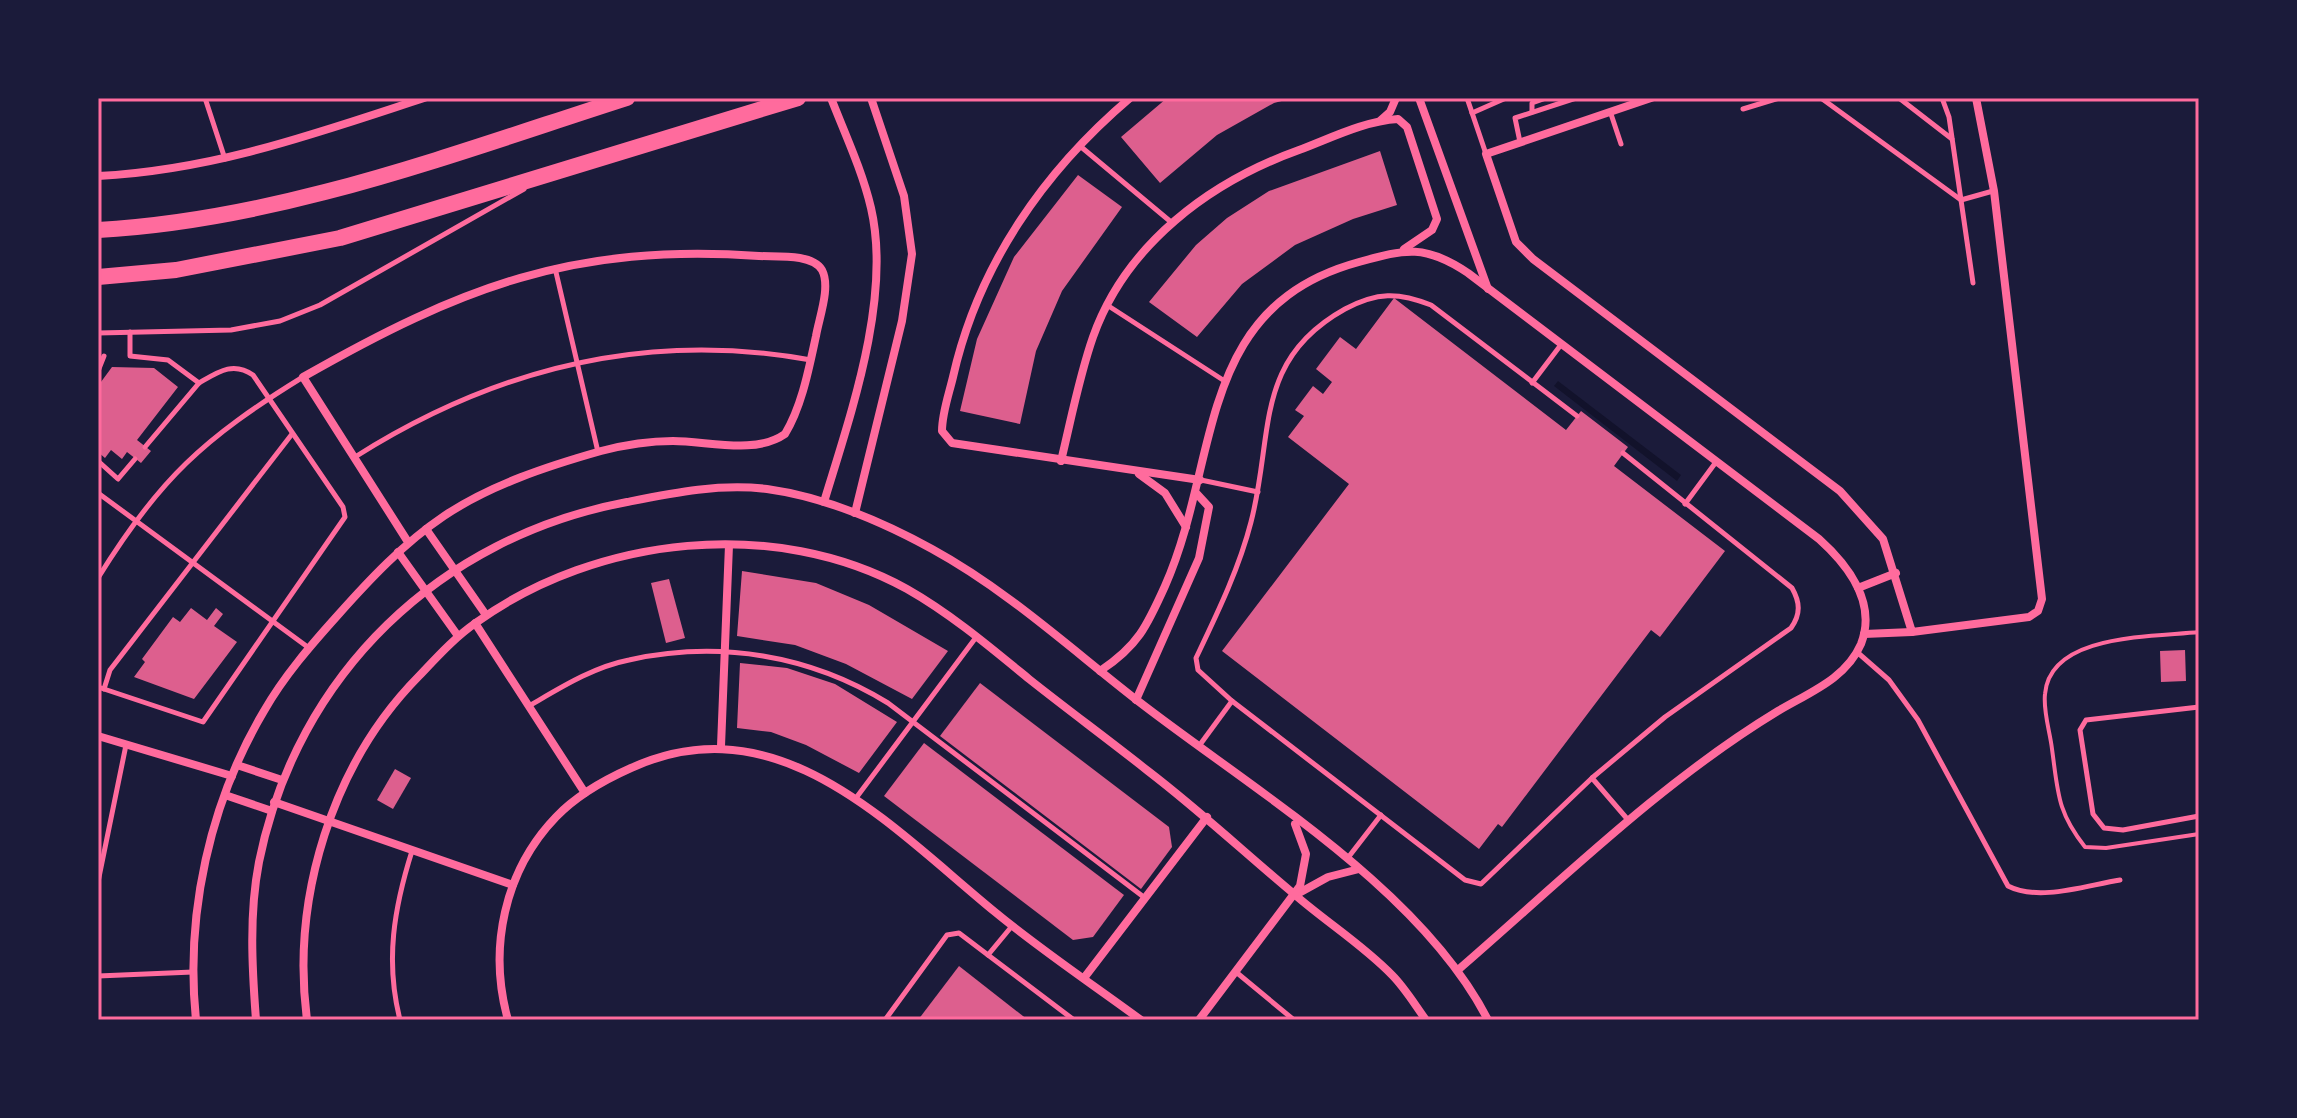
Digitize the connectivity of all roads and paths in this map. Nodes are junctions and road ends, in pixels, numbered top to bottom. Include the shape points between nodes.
1 (205, 98) edge
2 (424, 98) edge
3 (627, 98) edge
4 (798, 98) edge
5 (831, 98) edge
6 (871, 98) edge
7 (1130, 98) edge
8 (1396, 98) edge
9 (1419, 98) edge
10 (1467, 98) edge
11 (1506, 98) edge
12 (1546, 98) edge
13 (1576, 98) edge
14 (1651, 98) edge
15 (1779, 98) edge
16 (1821, 98) edge
17 (1899, 98) edge
18 (1942, 98) edge
19 (1976, 98) edge
20 (1639, 100) edge
21 (1743, 109) dead end
22 (1610, 111) junction
23 (1532, 112) junction
24 (1472, 113) junction
25 (1380, 120) junction
26 (1952, 140) junction
27 (1520, 142) junction
28 (1621, 144) dead end
29 (1080, 146) junction
30 (1486, 154) junction
31 (226, 160) junction
32 (98, 176) edge
33 (543, 179) junction
34 (1994, 191) junction
35 (1961, 200) junction
36 (1171, 222) junction
37 (98, 230) edge
38 (1399, 251) junction
39 (555, 267) junction
40 (98, 277) edge
41 (1973, 283) dead end
42 (1488, 290) junction
43 (1107, 305) junction
44 (130, 332) junction
45 (98, 333) edge
46 (1560, 346) junction
47 (104, 356) dead end
48 (811, 360) junction
49 (578, 363) junction
50 (98, 371) edge
51 (303, 377) junction
52 (1223, 380) junction
53 (199, 383) junction
54 (1532, 383) junction
55 (268, 399) junction
56 (1577, 416) dead end
57 (292, 434) junction
58 (145, 447) dead end
59 (598, 452) junction
60 (1623, 453) dead end
61 (355, 457) junction
62 (135, 459) dead end
63 (98, 461) edge
64 (1061, 461) junction
65 (1716, 462) junction
66 (1135, 471) junction
67 (1200, 480) junction
68 (1258, 492) junction
69 (98, 493) edge
70 (1197, 494) junction
71 (824, 502) junction
72 (1685, 504) junction
73 (855, 513) junction
74 (134, 520) junction
75 (1186, 527) junction
76 (426, 529) junction
77 (408, 542) junction
78 (729, 545) junction
79 (398, 552) junction
80 (192, 563) junction
81 (454, 569) junction
82 (1896, 573) junction
83 (98, 578) edge
84 (1858, 588) junction
85 (426, 591) junction
86 (486, 615) junction
87 (272, 622) junction
88 (475, 623) junction
89 (1912, 632) junction
90 (2199, 632) edge
91 (1864, 634) junction
92 (458, 636) junction
93 (977, 636) junction
94 (309, 648) junction
95 (725, 650) junction
96 (1857, 652) junction
97 (1100, 671) junction
98 (101, 688) edge
99 (1136, 700) junction
100 (1232, 701) junction
101 (529, 707) junction
102 (2199, 707) edge
103 (914, 722) junction
104 (98, 736) edge
105 (126, 745) junction
106 (721, 746) junction
107 (1199, 747) junction
108 (237, 765) junction
109 (232, 776) junction
110 (1592, 778) junction
111 (282, 780) junction
112 (585, 793) junction
113 (225, 795) junction
114 (856, 798) junction
115 (273, 807) junction
116 (1381, 815) junction
117 (2199, 816) edge
118 (1207, 817) junction
119 (1290, 817) junction
120 (1629, 821) junction
121 (327, 822) junction
122 (2199, 834) edge
123 (412, 851) junction
124 (1347, 860) junction
125 (1359, 869) junction
126 (2120, 880) dead end
127 (98, 882) edge
128 (513, 885) junction
129 (1295, 895) junction
130 (1145, 898) junction
131 (1012, 926) junction
132 (988, 955) junction
133 (1458, 970) junction
134 (193, 972) junction
135 (1236, 972) junction
136 (98, 976) edge
137 (1084, 978) junction
138 (196, 1020) edge
139 (256, 1020) edge
140 (307, 1020) edge
141 (400, 1020) edge
142 (508, 1020) edge
143 (885, 1020) edge
144 (1074, 1020) edge
145 (1141, 1020) edge
146 (1199, 1020) edge
147 (1294, 1020) edge
148 (1426, 1020) edge
149 (1488, 1020) edge

1 - 31 lane
2 - 31 street
3 - 37 main road via 325,191 205,219
4 - 33 main road
5 - 71 street via 871,209 875,274 860,370
6 - 73 street via 904,196 912,254 902,321
7 - 29 street
8 - 25 street
9 - 42 street
10 - 24 lane
11 - 24 lane
12 - 23 lane via 1532,103
13 - 23 lane
14 - 20 street
15 - 21 lane
16 - 35 lane
17 - 26 lane
18 - 26 lane
19 - 34 street
20 - 22 street
22 - 27 street
22 - 28 lane
23 - 27 lane via 1515,118
24 - 30 lane
25 - 36 street via 1249,170
25 - 38 street via 1398,119 1407,127 1437,219 1422,239
26 - 35 lane
27 - 30 street
29 - 36 lane
29 - 64 street via 1034,199 991,267 958,354 942,425 952,443
30 - 82 street via 1520,247 1840,491 1883,539
31 - 32 street
33 - 40 main road via 254,258
33 - 44 lane via 320,305 280,321 231,330
34 - 35 lane
34 - 89 street via 2041,605 2029,617
35 - 41 lane
36 - 43 street via 1131,267
38 - 42 street via 1444,257
38 - 52 street via 1344,266 1288,294 1243,344
39 - 48 street via 622,257 718,253 817,264 825,281
39 - 49 lane
39 - 51 street via 442,303
42 - 46 street
43 - 52 lane
43 - 64 street via 1084,368
44 - 45 lane
44 - 53 lane via 130,356 168,360
46 - 54 lane
46 - 65 street
47 - 50 lane
48 - 49 lane via 708,347
48 - 59 street via 791,425 776,441 652,442
49 - 59 lane
49 - 61 lane via 440,409
51 - 55 lane
51 - 61 street
52 - 67 street
53 - 55 lane via 229,367 242,367
53 - 58 lane
54 - 56 lane
54 - 68 lane via 1431,305 1379,294 1321,322 1292,350 1274,389
55 - 57 lane
55 - 74 lane via 199,450
57 - 80 lane
57 - 87 lane via 345,517
59 - 76 street via 483,494
60 - 72 lane
61 - 77 street
62 - 63 lane via 118,479
64 - 66 street
65 - 72 lane
65 - 84 street via 1819,539 1841,560
66 - 67 street
66 - 75 street via 1165,493
67 - 68 lane
67 - 70 street
68 - 100 lane via 1234,570 1196,658 1198,670
69 - 74 lane
70 - 75 street
70 - 99 street via 1209,507 1199,558
71 - 73 street
71 - 81 street via 746,488 652,497 554,520 511,536
72 - 110 lane via 1792,588 1800,605 1797,621 1665,717
73 - 97 street via 972,574
74 - 80 lane
74 - 83 lane
75 - 97 street via 1147,627 1135,645
76 - 77 street
76 - 81 street
77 - 79 street
78 - 86 street via 616,557 548,581
78 - 93 street via 809,553 853,565 907,589
78 - 95 street
79 - 85 street
79 - 94 street
80 - 87 lane
80 - 98 lane
81 - 85 street
81 - 86 street
82 - 84 street
82 - 89 street
84 - 91 street via 1866,615
85 - 92 street
85 - 111 street via 373,639 331,690
86 - 88 street
87 - 94 lane
87 - 98 lane via 203,722
88 - 92 street
88 - 101 street
89 - 91 street
90 - 122 path via 2090,645 2072,652 2061,660 2045,693 2059,801 2069,828 2085,847
91 - 96 street
92 - 121 street via 403,692 357,759
93 - 103 lane
93 - 118 street
94 - 108 street via 264,711
95 - 101 lane via 628,660 574,680
95 - 103 lane via 800,662 856,684
95 - 106 street
96 - 120 street via 1828,683 1709,757
96 - 126 lane via 1889,680 1918,720 2008,886 2019,892 2043,892
97 - 99 street
99 - 107 street
100 - 107 lane
100 - 116 lane
101 - 112 street
102 - 117 lane via 2086,720 2080,730 2093,814 2104,828 2123,830
103 - 114 lane
103 - 130 lane
104 - 105 street
105 - 109 street
105 - 127 lane
106 - 112 street via 646,761
106 - 114 street via 816,774
107 - 119 street
108 - 109 street
108 - 111 street
109 - 113 street
110 - 116 lane via 1481,884 1465,880
110 - 120 lane
111 - 115 street
112 - 128 street via 547,826
113 - 115 street
113 - 134 street via 201,887
114 - 131 street
115 - 121 street
115 - 139 street via 253,909
116 - 124 lane
118 - 129 street
118 - 130 street
119 - 124 street
119 - 129 street via 1306,854
120 - 133 street
121 - 123 street
121 - 140 street via 304,946
123 - 128 street
123 - 141 lane via 392,942
124 - 125 street
125 - 129 street via 1328,877
125 - 133 street
128 - 142 street via 500,933 499,969
129 - 135 street
129 - 148 street via 1394,977
130 - 137 street
131 - 132 lane
131 - 137 street
132 - 143 lane via 959,933 947,935
132 - 144 lane
133 - 149 street
134 - 136 lane
134 - 138 street
135 - 146 street
135 - 147 lane
137 - 145 street

